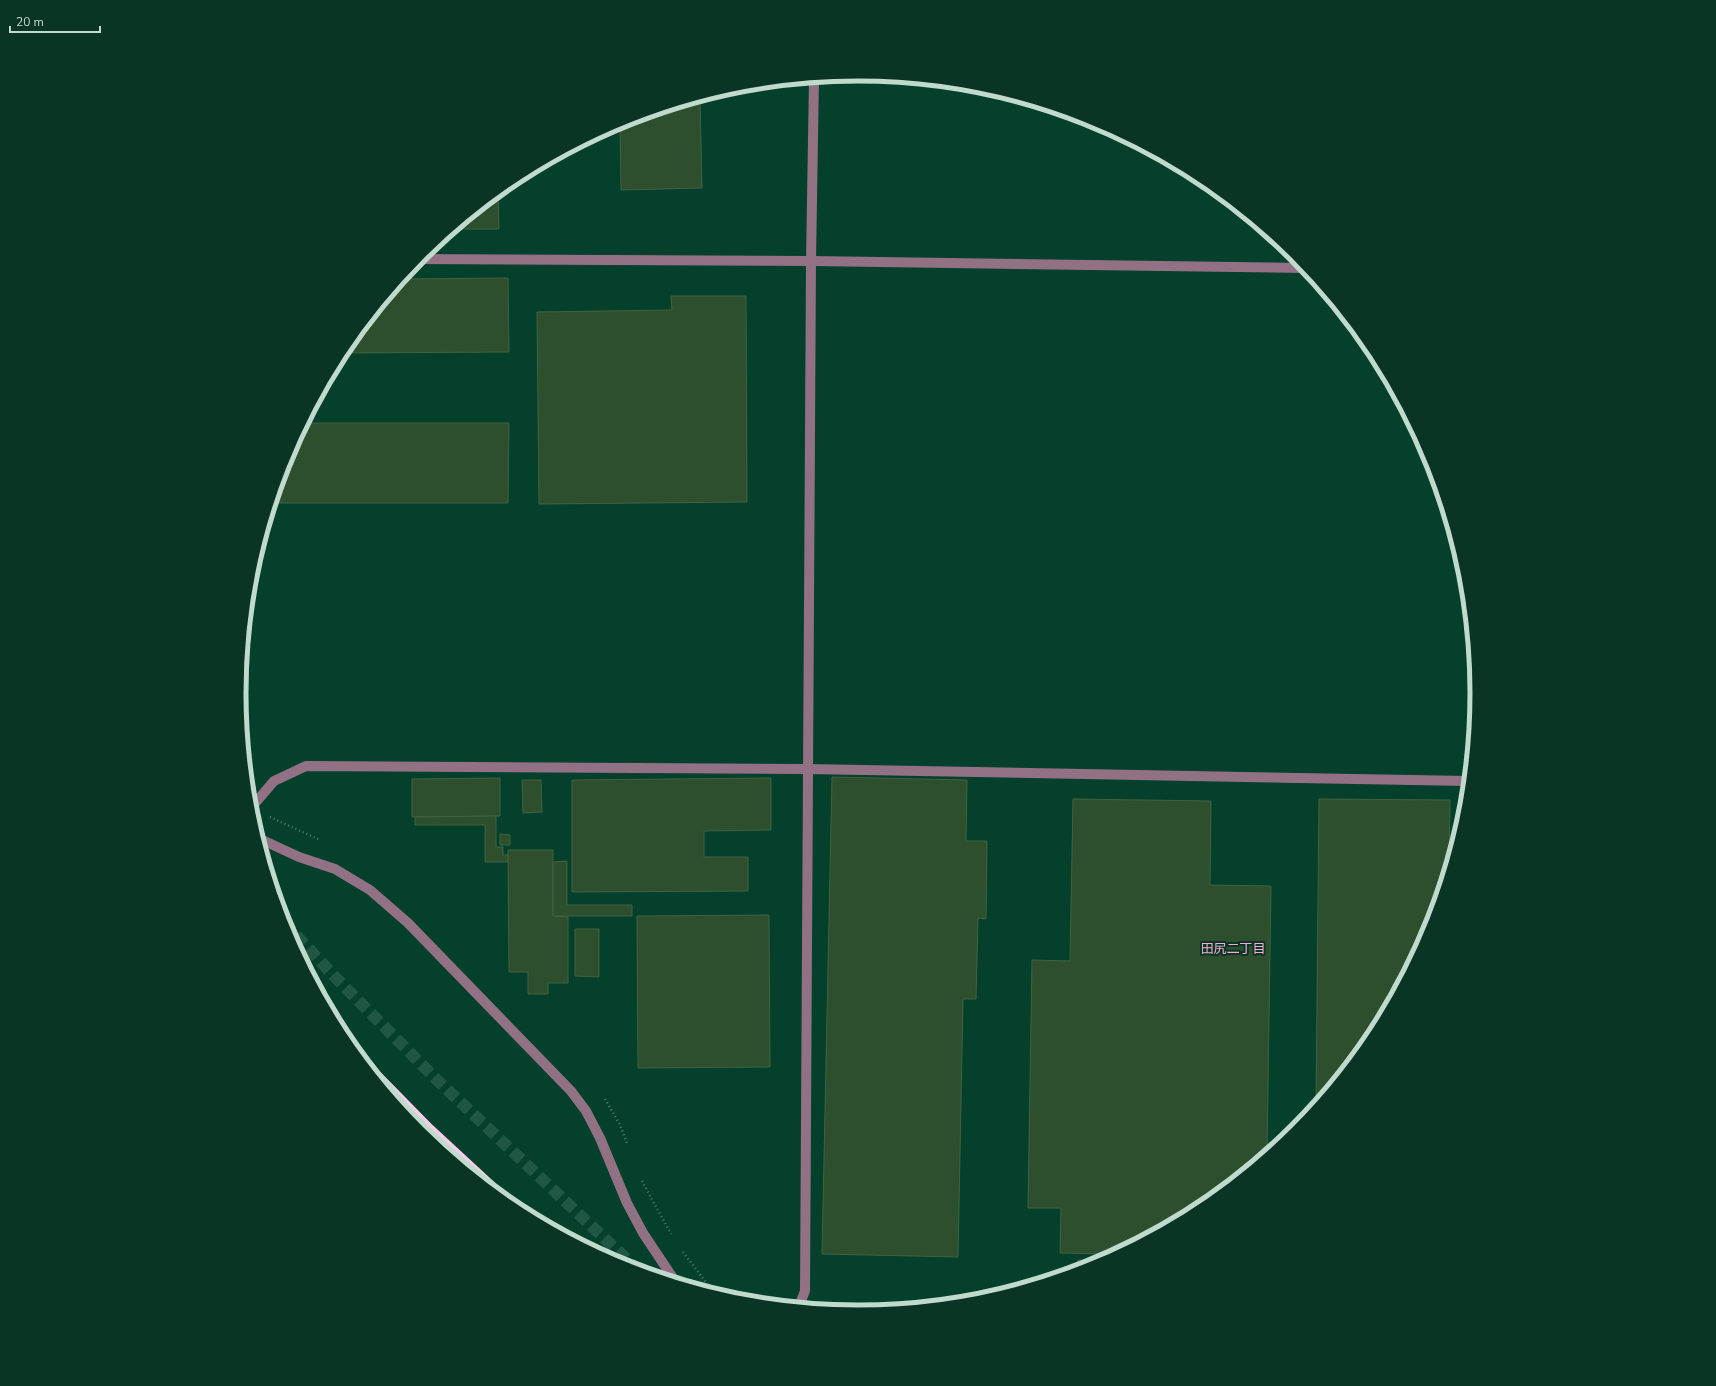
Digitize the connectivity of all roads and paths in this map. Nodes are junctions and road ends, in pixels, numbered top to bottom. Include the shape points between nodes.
1 (814, 82) edge
2 (425, 260) edge
3 (811, 261) junction
4 (1298, 268) edge
5 (807, 768) junction
6 (1464, 781) edge
7 (256, 802) edge
8 (265, 841) edge
9 (671, 1276) edge
10 (801, 1302) edge

1 - 3 street
2 - 3 street
3 - 4 street
3 - 5 street
5 - 6 street
5 - 7 street via 306,766 274,781
5 - 10 street via 805,1292
8 - 9 street via 299,857 335,869 370,890 408,923 570,1091 586,1111 627,1203

